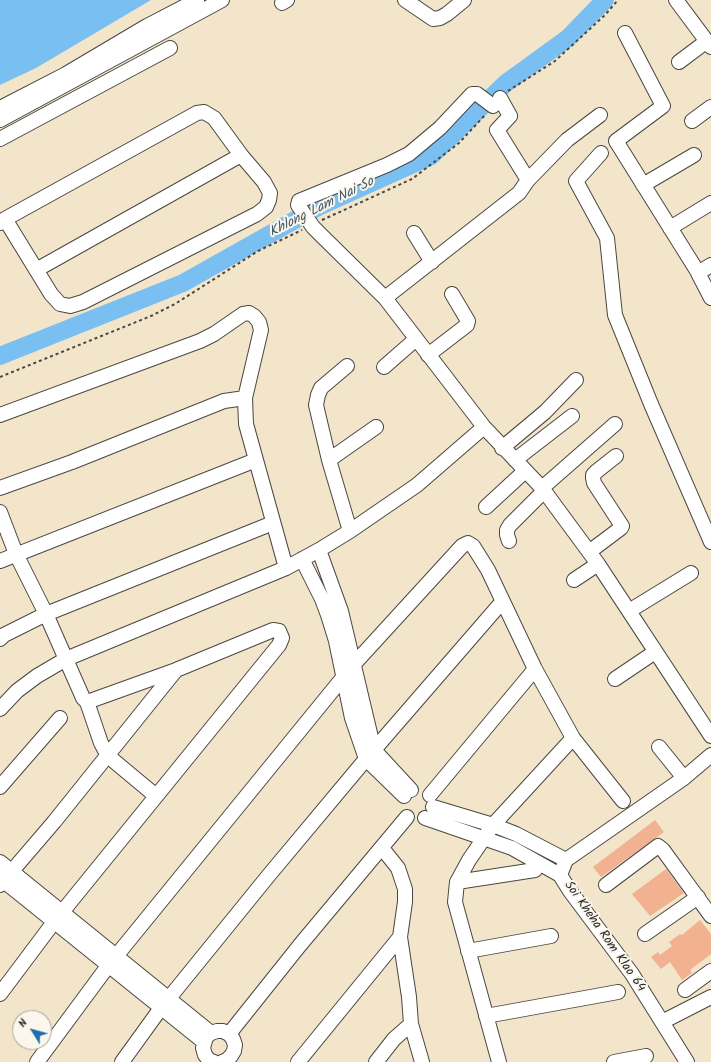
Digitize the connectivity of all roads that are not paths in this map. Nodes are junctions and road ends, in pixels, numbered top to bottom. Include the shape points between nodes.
1 (197, 0) edge
2 (222, 0) edge
3 (405, 0) edge
4 (464, 0) edge
5 (676, 0) edge
6 (168, 22) junction
7 (625, 33) dead end
8 (708, 39) edge
9 (170, 48) dead end
10 (679, 62) dead end
11 (711, 107) edge
12 (0, 108) edge
13 (600, 115) dead end
14 (0, 120) edge
15 (692, 121) dead end
16 (0, 139) edge
17 (601, 153) dead end
18 (241, 155) junction
19 (694, 155) dead end
20 (528, 180) junction
21 (643, 185) junction
22 (711, 204) edge
23 (3, 221) edge
24 (670, 228) junction
25 (414, 233) dead end
26 (432, 262) junction
27 (711, 265) edge
28 (36, 270) junction
29 (699, 274) junction
30 (452, 294) dead end
31 (384, 298) junction
32 (711, 298) edge
33 (416, 339) junction
34 (428, 355) junction
35 (347, 366) dead end
36 (384, 367) dead end
37 (576, 380) dead end
38 (245, 398) junction
39 (0, 415) edge
40 (572, 416) dead end
41 (615, 424) dead end
42 (376, 426) dead end
43 (484, 427) junction
44 (502, 448) junction
45 (616, 456) dead end
46 (256, 460) junction
47 (329, 460) junction
48 (515, 460) junction
49 (525, 471) junction
50 (0, 488) edge
51 (543, 490) junction
52 (486, 507) dead end
53 (0, 512) edge
54 (273, 523) junction
55 (350, 531) junction
56 (509, 541) dead end
57 (711, 542) edge
58 (319, 550) junction
59 (589, 552) junction
60 (16, 554) junction
61 (302, 559) junction
62 (0, 561) edge
63 (598, 564) junction
64 (286, 568) junction
65 (691, 572) dead end
66 (574, 580) dead end
67 (502, 602) junction
68 (629, 611) junction
69 (46, 614) junction
70 (0, 639) edge
71 (656, 652) junction
72 (66, 659) junction
73 (354, 664) junction
74 (535, 669) junction
75 (176, 670) junction
76 (343, 678) junction
77 (615, 679) dead end
78 (87, 702) junction
79 (0, 709) edge
80 (60, 718) dead end
81 (711, 736) edge
82 (573, 738) junction
83 (660, 747) dead end
84 (370, 754) junction
85 (711, 755) edge
86 (108, 756) junction
87 (684, 778) junction
88 (0, 787) edge
89 (407, 793) junction
90 (156, 796) junction
91 (623, 801) dead end
92 (429, 807) junction
93 (407, 817) junction
94 (493, 825) junction
95 (484, 838) junction
96 (382, 848) junction
97 (566, 860) junction
98 (0, 862) edge
99 (535, 870) dead end
100 (560, 875) junction
101 (4, 879) edge
102 (457, 882) junction
103 (606, 885) dead end
104 (698, 897) junction
105 (711, 916) edge
106 (58, 917) junction
107 (646, 934) dead end
108 (551, 936) dead end
109 (400, 937) junction
110 (468, 951) junction
111 (112, 961) junction
112 (711, 971) edge
113 (685, 990) dead end
114 (618, 992) dead end
115 (0, 994) edge
116 (711, 997) edge
117 (165, 1003) junction
118 (486, 1016) junction
119 (662, 1022) junction
120 (412, 1024) junction
121 (229, 1034) junction
122 (207, 1037) junction
123 (646, 1056) dead end
124 (220, 1061) edge
125 (37, 1062) edge
126 (122, 1062) edge
127 (298, 1062) edge
128 (376, 1062) edge
129 (422, 1062) edge
130 (499, 1062) edge
131 (614, 1062) edge
132 (687, 1062) edge

1 - 6 street
2 - 6 street
3 - 4 street via 433,19 447,14
5 - 8 street
6 - 12 street
6 - 14 street
7 - 21 street via 663,106 616,141
8 - 10 street
9 - 16 street
11 - 15 street
13 - 20 street via 567,140
17 - 57 street via 576,182 608,238 615,315
18 - 23 street via 214,118 204,112 197,113
18 - 28 street
18 - 28 street via 270,193 266,208 257,214 83,302 70,306 60,304
19 - 21 street
20 - 26 street via 519,193
20 - 31 street via 497,130 510,116 495,103 472,94 440,128 409,154 299,202 298,205 314,225
21 - 24 street
22 - 24 street
23 - 28 street
24 - 29 street
25 - 26 street
26 - 31 street
27 - 29 street
29 - 32 street
30 - 34 street via 468,320 468,325
31 - 33 street
33 - 34 street
33 - 36 street
34 - 43 street
35 - 47 street via 321,388 316,405
37 - 44 street via 545,412
38 - 39 street via 262,330 259,322 249,313 243,314 200,341
38 - 46 street via 246,424
38 - 50 street via 224,402
40 - 48 street
41 - 51 street
42 - 47 street
43 - 44 street
43 - 55 street via 417,485
44 - 48 street
45 - 59 street via 597,471 593,478 622,526
46 - 54 street
46 - 60 street
47 - 55 street
48 - 49 street
49 - 51 street
49 - 52 street
51 - 56 street via 510,524 507,530
51 - 59 street
53 - 60 street
54 - 64 street
54 - 69 street
55 - 58 street
58 - 61 street
58 - 73 street via 341,611
59 - 63 street
60 - 62 street
60 - 69 street
61 - 64 street
61 - 76 street via 328,615
63 - 66 street
63 - 68 street
64 - 72 street
65 - 68 street
67 - 73 street via 488,570 473,546 468,543 462,546
67 - 74 street
67 - 84 street
68 - 71 street
69 - 70 street
69 - 72 street
71 - 77 street
71 - 81 street
72 - 78 street
72 - 79 street via 17,691
73 - 76 street
73 - 84 street
74 - 82 street
74 - 92 street
75 - 78 street
75 - 86 street
75 - 90 street via 273,630 281,634 282,638 278,645
76 - 84 street via 352,718
76 - 111 street
78 - 86 street
80 - 88 street
82 - 91 street
82 - 94 street
83 - 87 street
84 - 89 street
84 - 117 street
85 - 87 street, Soi Kheha Rom Klao 64
86 - 90 street
86 - 101 street
87 - 97 street, Soi Kheha Rom Klao 64
89 - 92 street via 421,789
89 - 93 street via 401,807
90 - 106 street
92 - 93 street via 418,820
92 - 94 street
92 - 95 street
93 - 96 street
94 - 95 street
94 - 97 street
95 - 100 street via 512,848
95 - 102 street
96 - 109 street via 398,868 405,889
96 - 121 street
97 - 100 street, Soi Kheha Rom Klao 64
98 - 101 street
99 - 102 street
100 - 119 street, Soi Kheha Rom Klao 64 via 632,974
101 - 106 street
102 - 110 street via 455,902
103 - 104 street via 658,846
104 - 105 street
104 - 107 street
106 - 111 street
106 - 115 street
108 - 110 street
109 - 120 street
109 - 127 street
110 - 118 street
111 - 117 street
111 - 125 street
112 - 113 street
114 - 118 street
116 - 119 street
117 - 122 street
117 - 126 street
118 - 130 street
119 - 132 street, Soi Kheha Rom Klao 64
120 - 128 street via 394,1039
120 - 129 street
121 - 122 street via 217,1031
121 - 124 street via 233,1039 234,1051
122 - 124 street via 203,1048 205,1055
123 - 131 street

